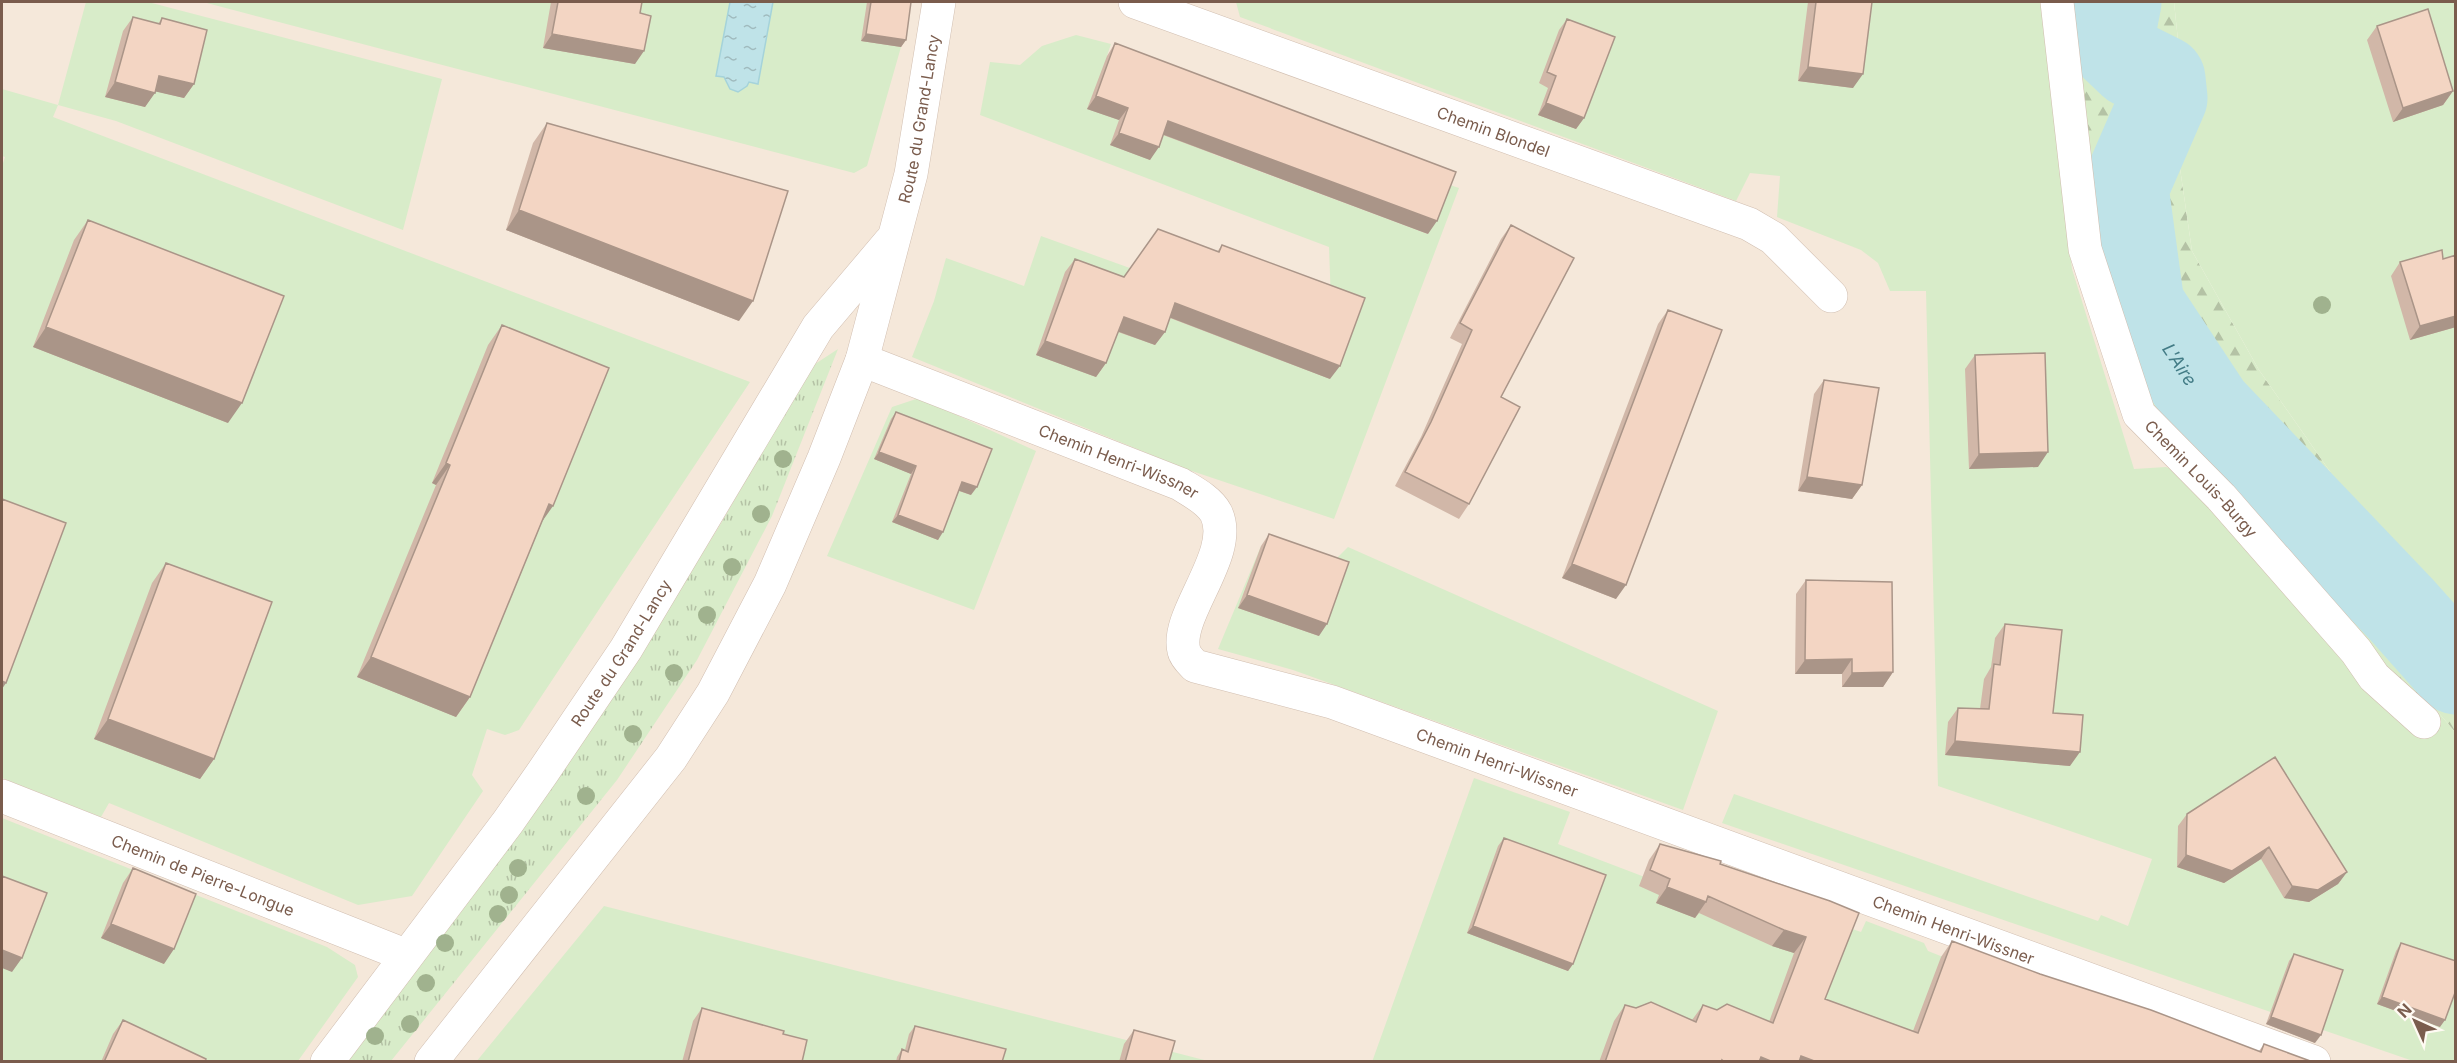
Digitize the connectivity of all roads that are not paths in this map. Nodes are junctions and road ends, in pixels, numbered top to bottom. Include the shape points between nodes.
1 (939, 2) edge
2 (1134, 2) edge
3 (2057, 2) edge
4 (897, 234) junction
5 (1831, 296) dead end
6 (862, 360) junction
7 (2424, 722) dead end
8 (2, 796) edge
9 (405, 955) junction
10 (327, 1062) edge
11 (431, 1062) edge
12 (2314, 1062) edge

1 - 4 street, Route du Grand-Lancy via 911,174
2 - 5 street, Chemin Blondel via 1749,224 1773,238
3 - 7 street, Chemin Louis-Burgy via 2085,249 2139,414 2221,497 2356,651 2373,677
4 - 6 street, Route du Grand-Lancy
4 - 9 street, Route du Grand-Lancy via 818,327 626,649 508,822
6 - 11 street, Route du Grand-Lancy via 770,584 712,693 671,758
6 - 12 street, Chemin Henri-Wissner via 1180,484 1206,500 1216,513 1221,534 1184,632 1184,651 1195,666 1332,702
8 - 9 street, Chemin de Pierre-Longue
9 - 10 street, Route du Grand-Lancy

